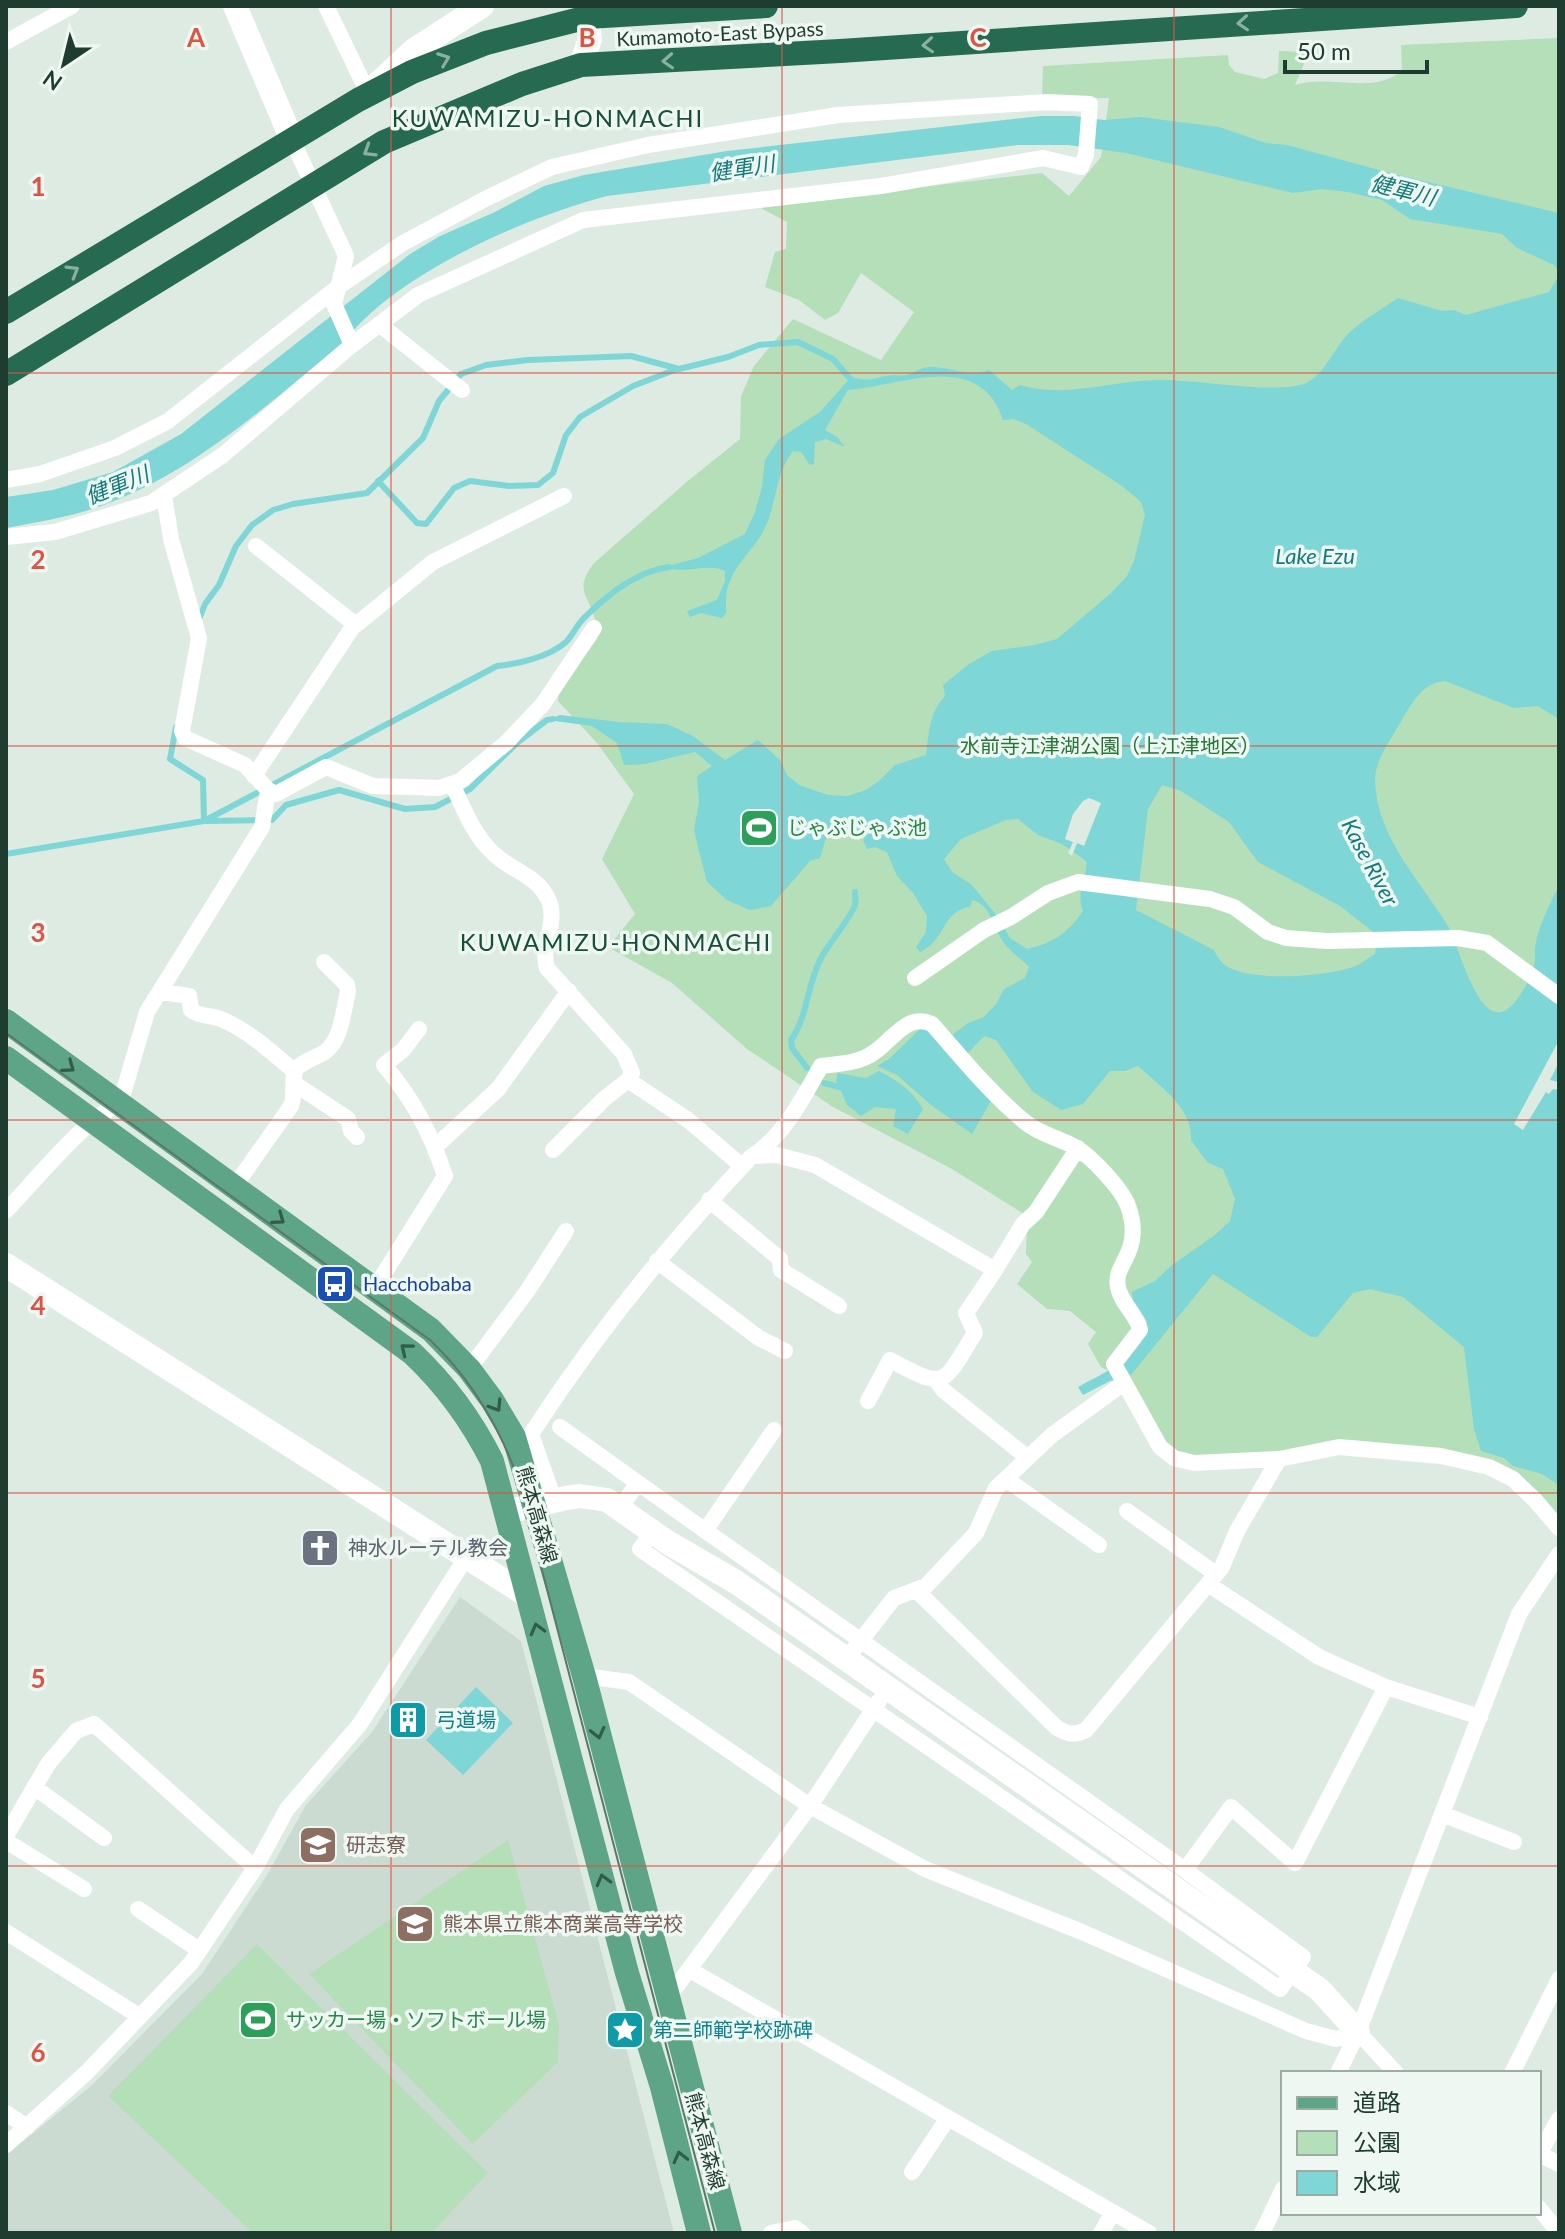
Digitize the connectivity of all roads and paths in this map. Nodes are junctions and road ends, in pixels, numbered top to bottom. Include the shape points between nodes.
1 (72, 6) edge
2 (235, 6) edge
3 (326, 6) edge
4 (482, 6) edge
5 (766, 6) edge
6 (1516, 6) edge
7 (587, 11) edge
8 (47, 12) edge
9 (1308, 12) edge
10 (6, 42) edge
11 (581, 65) junction
12 (363, 97) junction
13 (292, 140) junction
14 (315, 185) junction
15 (338, 287) junction
16 (6, 312) edge
17 (379, 324) junction
18 (352, 345) junction
19 (6, 374) edge
20 (462, 390) dead end
21 (6, 480) edge
22 (164, 495) junction
23 (564, 496) dead end
24 (6, 537) edge
25 (256, 546) dead end
26 (356, 625) junction
27 (594, 628) dead end
28 (254, 776) junction
29 (452, 784) junction
30 (268, 790) junction
31 (324, 962) dead end
32 (915, 978) dead end
33 (569, 991) junction
34 (161, 992) junction
35 (1559, 996) edge
36 (6, 1021) edge
37 (419, 1029) dead end
38 (6, 1058) edge
39 (295, 1078) junction
40 (628, 1080) junction
41 (120, 1104) junction
42 (91, 1122) junction
43 (357, 1137) dead end
44 (436, 1146) junction
45 (1078, 1148) junction
46 (553, 1150) dead end
47 (747, 1161) junction
48 (234, 1187) junction
49 (709, 1200) junction
50 (6, 1211) edge
51 (566, 1231) dead end
52 (657, 1261) junction
53 (6, 1265) edge
54 (995, 1270) junction
55 (375, 1288) junction
56 (839, 1306) dead end
57 (785, 1351) dead end
58 (469, 1369) junction
59 (1120, 1375) junction
60 (936, 1380) junction
61 (868, 1401) dead end
62 (560, 1427) dead end
63 (774, 1430) dead end
64 (1028, 1458) junction
65 (1279, 1459) junction
66 (1006, 1479) junction
67 (638, 1483) junction
68 (544, 1502) junction
69 (619, 1509) junction
70 (1127, 1511) dead end
71 (506, 1512) junction
72 (1559, 1528) edge
73 (705, 1531) junction
74 (653, 1532) junction
75 (1099, 1545) dead end
76 (1559, 1554) edge
77 (467, 1556) junction
78 (1212, 1579) junction
79 (916, 1590) junction
80 (528, 1596) junction
81 (854, 1650) junction
82 (584, 1676) junction
83 (888, 1687) junction
84 (1386, 1687) junction
85 (874, 1708) junction
86 (1480, 1717) junction
87 (34, 1787) junction
88 (810, 1806) junction
89 (1442, 1814) junction
90 (6, 1838) edge
91 (104, 1838) dead end
92 (1514, 1842) dead end
93 (255, 1868) junction
94 (1185, 1870) junction
95 (84, 1889) dead end
96 (138, 1909) dead end
97 (6, 1932) edge
98 (199, 1950) junction
99 (690, 1970) junction
100 (1293, 1972) junction
101 (1559, 1979) edge
102 (667, 1999) junction
103 (139, 2016) junction
104 (1358, 2032) junction
105 (1339, 2071) edge
106 (1394, 2071) edge
107 (1513, 2071) edge
108 (6, 2113) edge
109 (948, 2118) junction
110 (1559, 2119) edge
111 (27, 2127) junction
112 (6, 2145) edge
113 (1541, 2150) edge
114 (1541, 2155) edge
115 (1559, 2164) edge
116 (912, 2172) dead end
117 (1281, 2193) edge
118 (1541, 2210) edge
119 (1113, 2212) junction
120 (699, 2233) edge
121 (730, 2233) edge
122 (771, 2233) edge
123 (802, 2233) edge
124 (1101, 2233) edge
125 (1149, 2233) edge
126 (1262, 2233) edge
127 (1559, 2233) edge

1 - 8 street
2 - 13 street
3 - 12 street
4 - 12 street via 414,50
5 - 7 highway, Kumamoto-East Bypass
6 - 9 highway, Kumamoto-East Bypass
7 - 11 street via 590,39
12 -> 7 highway, Kumamoto-East Bypass via 486,43
8 - 10 street
9 -> 11 highway, Kumamoto-East Bypass via 840,51
11 -> 14 highway, Kumamoto-East Bypass via 384,142
12 - 13 highway, Kumamoto-East Bypass
13 - 14 street
16 -> 13 highway, Kumamoto-East Bypass
14 - 15 street via 346,256
14 - 19 highway, Kumamoto-East Bypass
15 - 17 street via 403,243 552,167 648,145 838,115 1090,104 1081,167 1043,158 881,186 583,220 418,295
15 - 18 street via 334,304
15 - 21 street via 168,421 115,448
17 - 18 street
17 - 20 street
18 - 22 street via 223,455
22 - 24 street via 55,532
22 - 28 street via 199,638 182,731 185,738 245,765
23 - 26 street via 433,562
25 - 26 street
26 - 28 street
27 - 29 street via 543,704 506,743
28 - 30 street
29 - 30 street via 373,786 326,767 276,794
29 - 33 street via 475,834 503,863 541,886 551,920 543,957
30 - 34 street via 262,827
31 - 39 street via 347,985 338,1036 327,1051 298,1067
32 - 35 street via 984,930 1078,882 1210,899 1286,938 1458,938 1487,943
33 - 40 street via 624,1054 632,1073
33 - 44 street via 498,1089
34 - 39 street via 189,996 191,1010 221,1019 261,1043
34 - 41 street via 147,1012
36 -> 41 main road, 熊本高森線
37 - 44 street via 384,1065 409,1094
38 - 42 main road, 熊本高森線
39 - 43 street via 348,1119
39 - 48 street via 291,1106
40 - 46 street
40 - 47 street
41 - 42 street
41 - 48 main road, 熊本高森線
42 - 50 street
71 -> 42 main road, 熊本高森線 via 492,1461 467,1416 412,1353
44 - 55 street via 445,1176 442,1184
45 - 47 street via 1028,1125 990,1091 932,1024 921,1019 908,1023 863,1059 821,1066 774,1138
45 - 54 street
45 - 59 street via 1126,1201 1134,1225 1117,1286 1140,1330
47 - 49 street
47 - 54 street via 777,1155 815,1165
48 -> 55 main road, 熊本高森線
49 - 52 street
49 - 56 street via 780,1259 781,1270
51 - 58 street
52 - 57 street via 759,1338
52 - 68 street via 531,1434
53 - 77 street
54 - 60 street via 966,1313 975,1333 947,1376
55 - 58 main road, 熊本高森線 via 431,1330
58 -> 68 main road, 熊本高森線 via 514,1437
59 - 64 street
59 - 65 street via 1160,1447 1174,1458 1194,1463
60 - 61 street via 890,1360
60 - 64 street
62 - 67 street
63 - 73 street
64 - 66 street
65 - 72 street via 1339,1447 1441,1456 1489,1467 1513,1479
65 - 78 street
66 - 75 street
66 - 79 street via 996,1488 976,1533
67 - 69 street
67 - 73 street
68 - 69 street via 580,1496 607,1500
68 - 71 street
68 - 82 main road, 熊本高森線
69 - 74 street
70 - 78 street
71 - 80 main road, 熊本高森線
73 - 81 street
74 - 81 street
74 - 85 street via 640,1549
76 - 86 street via 1519,1614
77 - 80 street
77 - 93 street via 360,1724 287,1809
78 - 79 street via 1086,1730 1077,1734 1057,1728
78 - 84 street via 1319,1657
79 - 81 street via 894,1598
120 -> 80 main road, 熊本高森線
81 - 83 street
81 - 94 street
82 - 88 street via 629,1682
82 -> 102 main road, 熊本高森線
83 - 85 street
83 - 100 street
84 - 86 street
84 - 94 street via 1295,1863 1231,1807
85 - 88 street
85 - 100 street via 1280,1989
86 - 89 street
87 - 90 street
87 - 91 street
87 - 93 street via 76,1731 94,1724
88 - 99 street
88 - 104 street via 925,1869 1306,2031 1336,2039
89 - 92 street
89 - 104 street
90 - 95 street
93 - 98 street
94 - 100 street via 1303,1957
96 - 98 street
97 - 103 street
98 - 103 street
99 - 102 street
99 - 109 street
100 - 104 street via 1320,1990
101 - 107 street
102 - 121 main road, 熊本高森線
103 - 111 street
104 - 105 street
104 - 106 street
108 - 111 street
109 - 116 street
109 - 119 street
110 - 113 street
111 - 112 street
114 - 115 street
117 - 126 street
118 - 127 street
119 - 124 street
119 - 125 street
122 - 123 street via 795,2228

